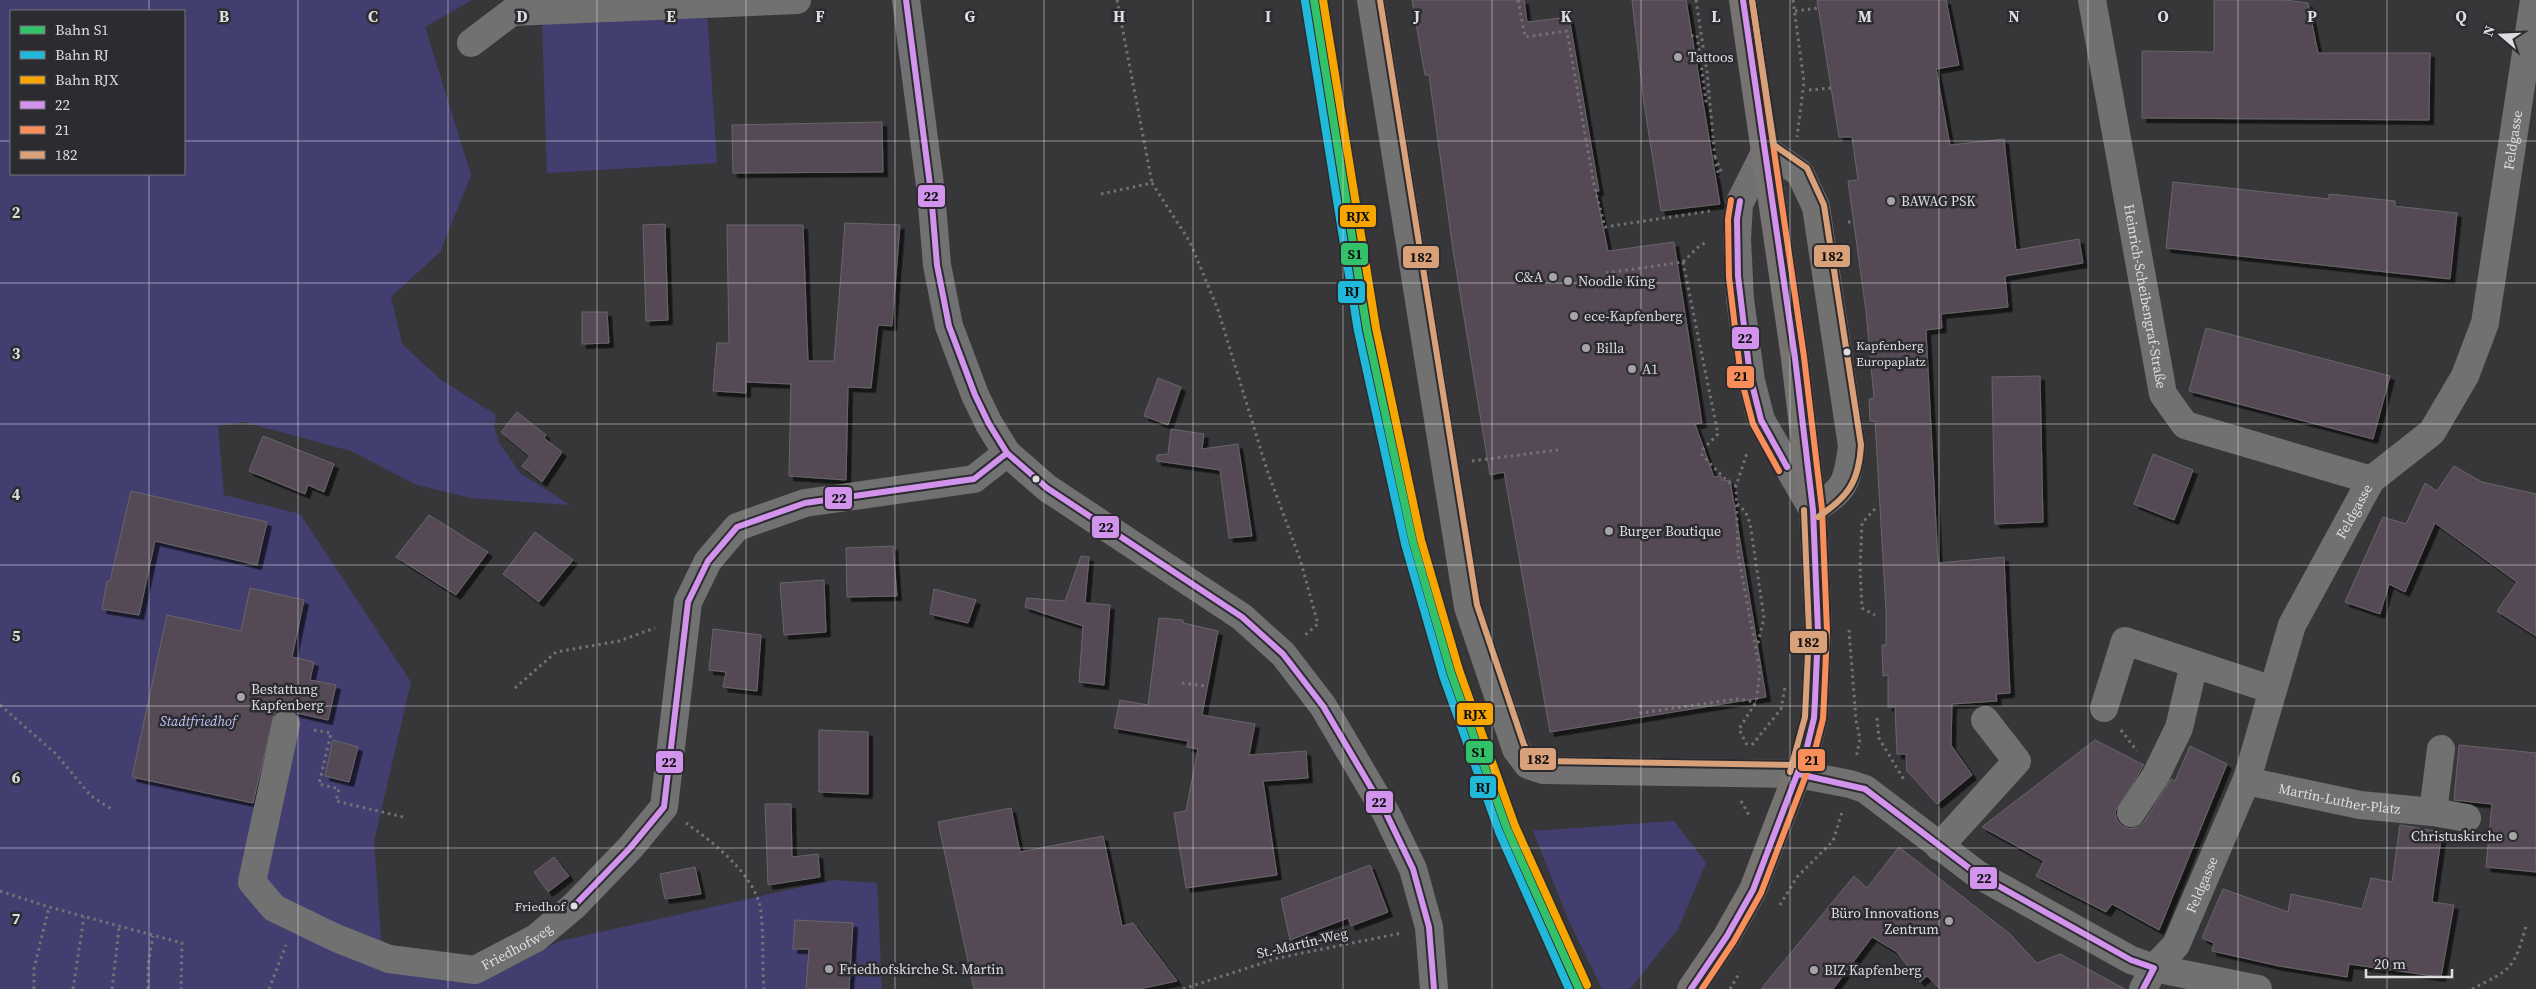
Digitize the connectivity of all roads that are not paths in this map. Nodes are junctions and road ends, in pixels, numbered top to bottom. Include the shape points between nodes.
1 (797, 0) edge
2 (906, 0) edge
3 (1371, 0) edge
4 (1743, 0) edge
5 (2092, 0) edge
6 (2534, 0) edge
7 (471, 42) dead end
8 (1766, 150) junction
9 (1007, 452) junction
10 (2371, 480) junction
11 (1812, 510) junction
12 (2194, 664) junction
13 (2273, 690) junction
14 (2104, 708) road end
15 (1985, 720) dead end
16 (299, 727) road end
17 (2441, 749) dead end
18 (1798, 774) junction
19 (2247, 779) junction
20 (2433, 812) junction
21 (2131, 813) dead end
22 (2468, 818) dead end
23 (1939, 847) junction
24 (2148, 978) edge
25 (1434, 989) edge
26 (1691, 989) edge
27 (2258, 989) edge

1 - 7 street via 512,12
2 - 9 street via 937,265 949,326 975,395
3 - 18 street via 1468,607 1516,749 1528,765 1543,770
4 - 8 main road
5 - 10 street, Heinrich-Scheibengraf-Straße via 2163,394 2185,425
6 - 10 street, Feldgasse via 2485,323 2465,376 2432,432
8 - 11 main road
8 - 11 street via 1739,204 1740,299 1751,381 1761,420
8 - 11 street via 1800,173 1816,207 1852,446 1849,472 1838,494
9 - 16 street, Friedhofweg via 974,479 805,503 737,528 708,561 688,602 664,807 574,906 536,938 475,970 390,959 336,938 274,908 252,882
9 - 25 street via 1047,488 1242,617 1283,654 1323,706 1386,813 1413,869 1430,927
10 - 13 street, Feldgasse via 2292,625
11 - 18 main road via 1818,630 1815,700 1814,718
12 - 13 street
12 - 14 street via 2125,641
12 - 21 street via 2179,728 2156,775
13 - 19 street, Feldgasse
15 - 23 street via 2016,761
17 - 20 street
18 - 23 street via 1865,789
18 - 26 main road via 1753,890
19 - 20 street, Martin-Luther-Platz via 2360,804
19 - 24 street, Feldgasse via 2176,946
20 - 22 street, Martin-Luther-Platz
23 - 24 street via 1977,874 2131,960
24 - 27 street

